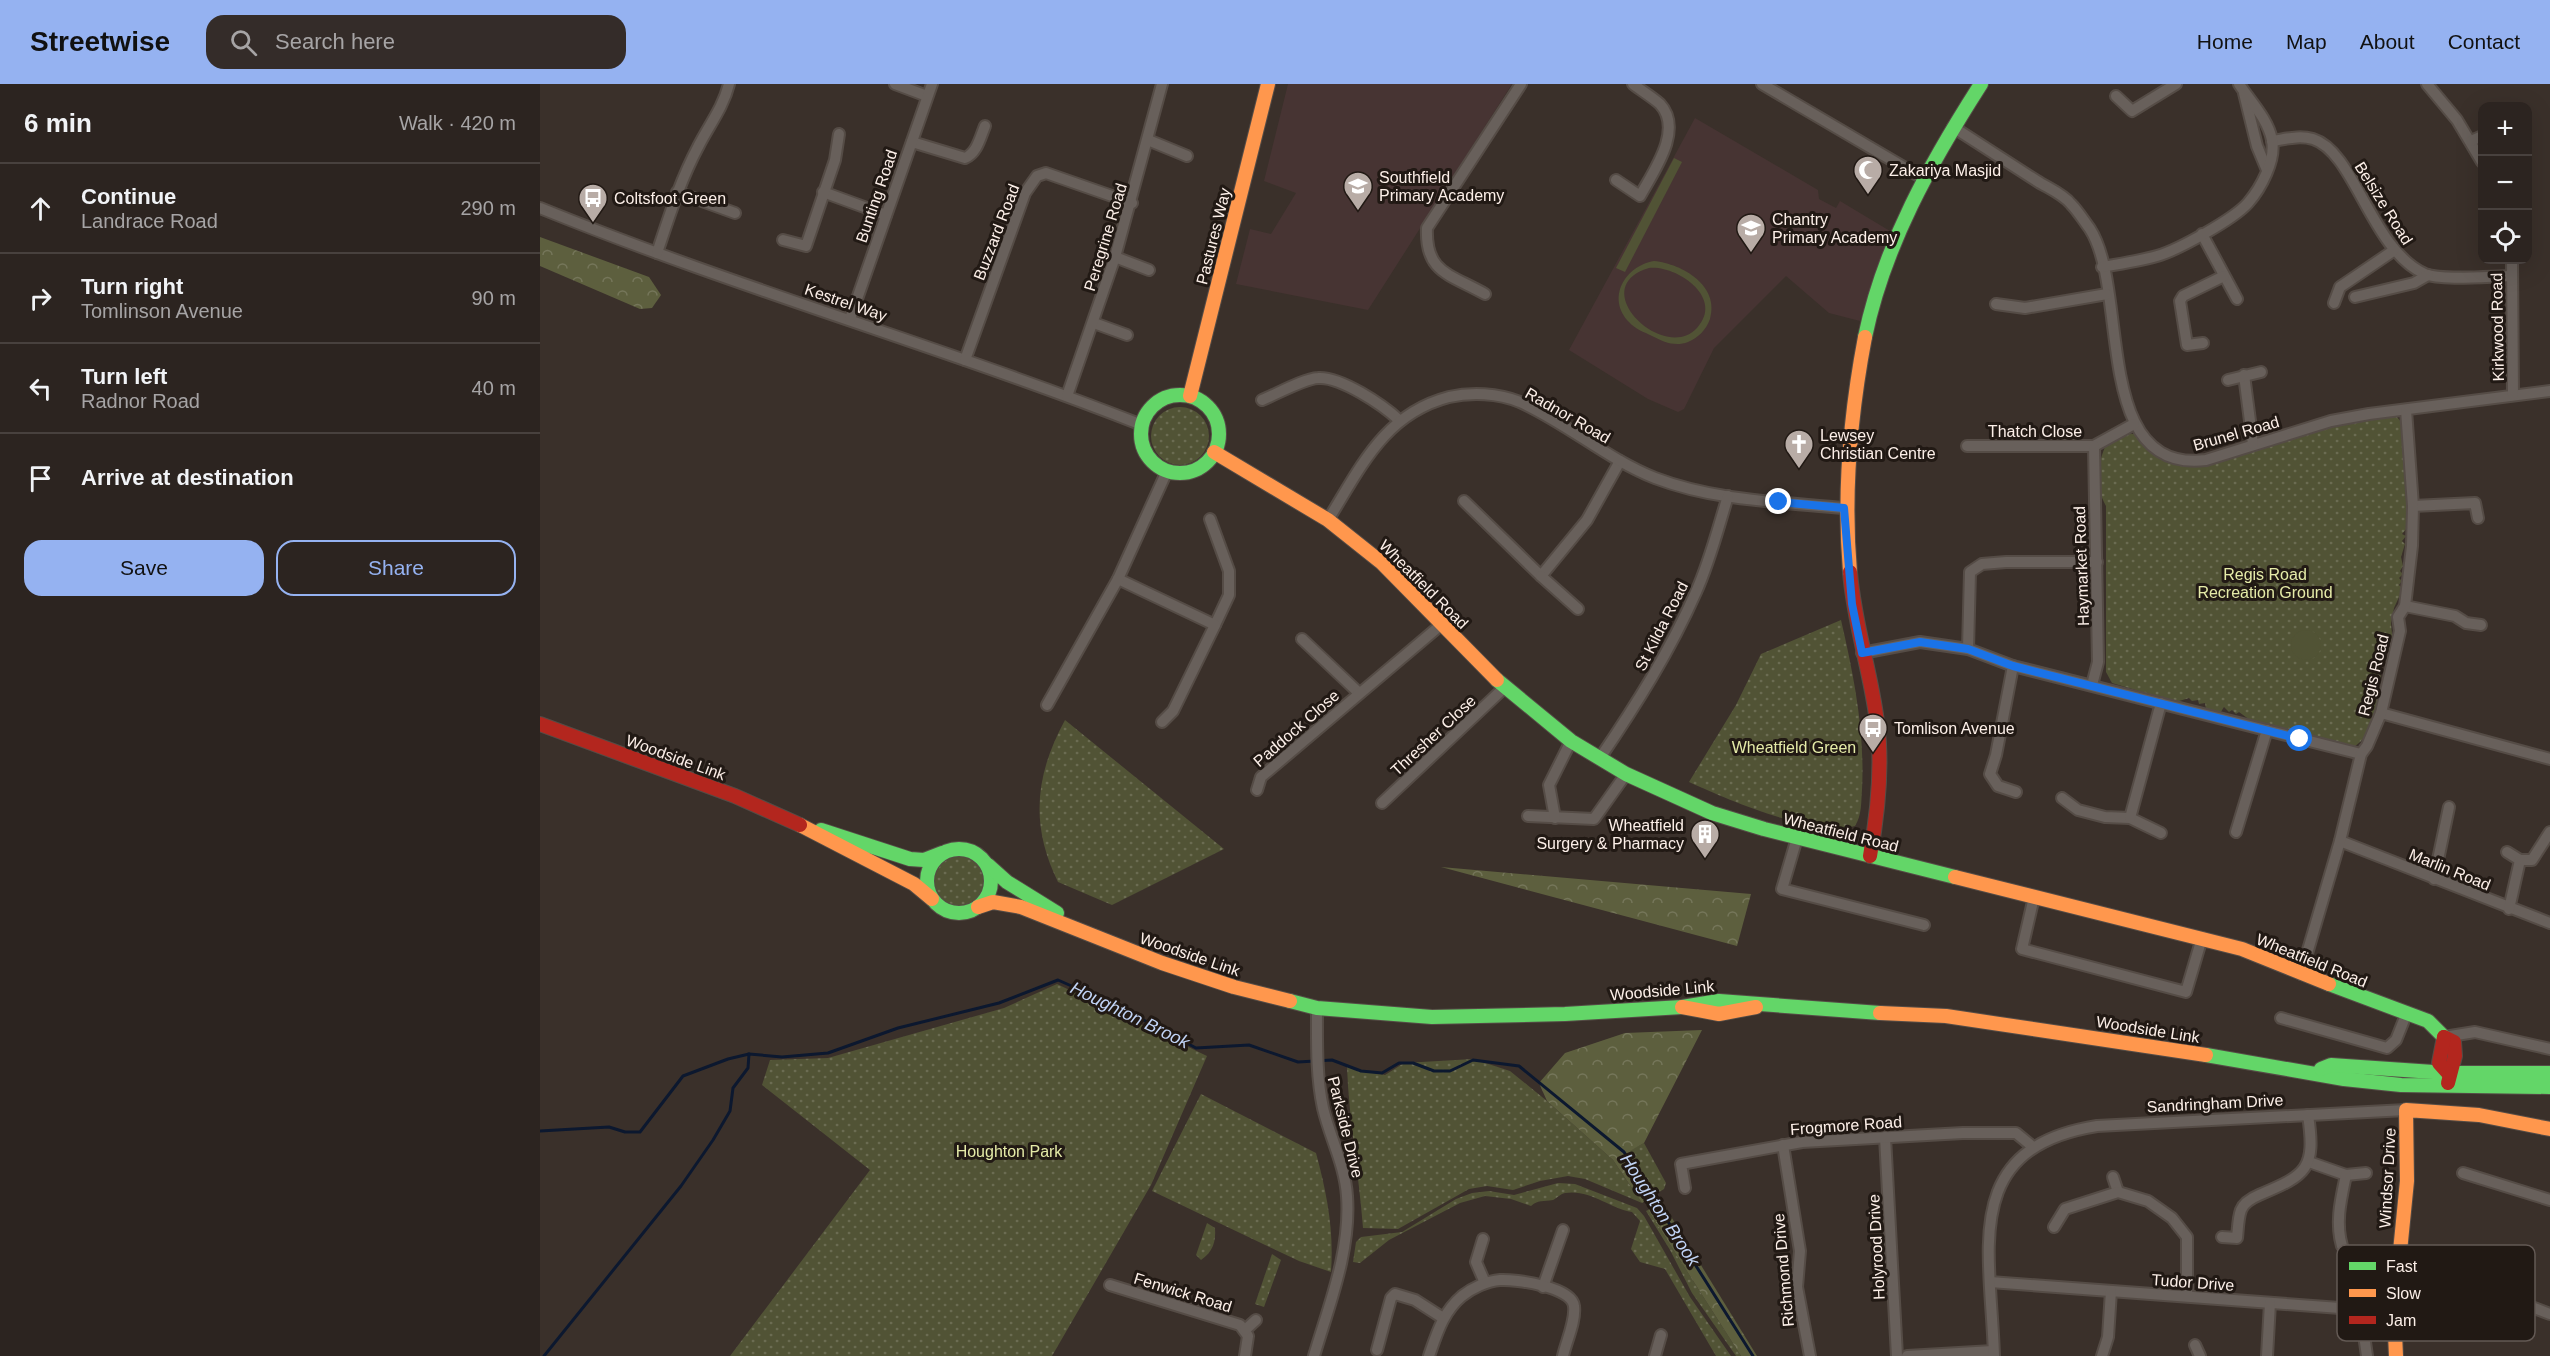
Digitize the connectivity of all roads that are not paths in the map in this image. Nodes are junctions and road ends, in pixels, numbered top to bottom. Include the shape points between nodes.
1 (729, 84) edge
2 (895, 84) edge
3 (932, 84) edge
4 (1162, 84) edge
5 (1268, 84) edge
6 (1521, 84) edge
7 (1633, 84) edge
8 (1762, 84) edge
9 (1982, 84) edge
10 (2176, 84) edge
11 (2427, 84) edge
12 (2242, 88) edge
13 (927, 96) junction
14 (2116, 96) dead end
15 (985, 126) dead end
16 (1953, 127) junction
17 (839, 134) dead end
18 (2478, 138) edge
19 (1148, 140) junction
20 (2272, 141) junction
21 (2471, 141) junction
22 (912, 142) junction
23 (1187, 156) dead end
24 (2479, 156) edge
25 (2267, 170) junction
26 (1924, 179) junction
27 (1616, 180) dead end
28 (677, 192) junction
29 (823, 192) junction
30 (1132, 203) junction
31 (540, 208) edge
32 (735, 213) dead end
33 (886, 215) junction
34 (2202, 234) junction
35 (783, 240) dead end
36 (2393, 251) junction
37 (657, 253) junction
38 (1115, 257) junction
39 (2512, 264) edge
40 (2102, 267) junction
41 (1149, 270) dead end
42 (2428, 275) junction
43 (2224, 276) junction
44 (2512, 276) junction
45 (1485, 294) dead end
46 (2107, 294) junction
47 (2355, 297) dead end
48 (2237, 299) dead end
49 (2334, 303) dead end
50 (1996, 304) dead end
51 (850, 319) junction
52 (1094, 323) junction
53 (1127, 335) dead end
54 (2203, 343) dead end
55 (965, 360) junction
56 (2261, 372) dead end
57 (2244, 375) junction
58 (2228, 380) dead end
59 (2550, 391) edge
60 (2513, 395) junction
61 (1067, 396) junction
62 (1190, 396) junction
63 (1262, 400) dead end
64 (2406, 410) junction
65 (1399, 420) junction
66 (2134, 424) junction
67 (1142, 425) junction
68 (2253, 444) junction
69 (1967, 446) dead end
70 (2094, 446) junction
71 (1214, 452) junction
72 (1620, 461) junction
73 (1167, 471) junction
74 (1728, 496) junction
75 (1464, 501) dead end
76 (2413, 506) junction
77 (1844, 508) junction
78 (2478, 518) dead end
79 (1210, 519) dead end
80 (1328, 520) junction
81 (2097, 562) junction
82 (1541, 576) junction
83 (1118, 579) junction
84 (2405, 606) junction
85 (1578, 609) dead end
86 (1442, 624) junction
87 (1215, 625) junction
88 (2481, 625) dead end
89 (1302, 639) dead end
90 (1968, 649) junction
91 (1862, 653) junction
92 (2013, 666) junction
93 (2092, 685) junction
94 (1504, 688) junction
95 (1359, 693) junction
96 (2161, 703) junction
97 (1047, 705) dead end
98 (2381, 713) junction
99 (1162, 722) dead end
100 (540, 724) edge
101 (2267, 730) junction
102 (1571, 741) junction
103 (2361, 754) junction
104 (1600, 758) junction
105 (2550, 759) edge
106 (1626, 774) junction
107 (1257, 789) dead end
108 (2016, 792) dead end
109 (2062, 798) dead end
110 (1382, 803) dead end
111 (2449, 807) dead end
112 (1528, 816) dead end
113 (1555, 818) junction
114 (2130, 818) junction
115 (800, 825) junction
116 (2236, 832) dead end
117 (2550, 832) edge
118 (2161, 833) dead end
119 (1797, 838) junction
120 (2340, 841) junction
121 (2507, 852) dead end
122 (942, 853) junction
123 (1870, 856) junction
124 (983, 860) junction
125 (2520, 860) junction
126 (2434, 879) junction
127 (2034, 897) junction
128 (932, 899) junction
129 (978, 907) junction
130 (2509, 909) junction
131 (2550, 923) edge
132 (1924, 925) dead end
133 (1092, 935) junction
134 (2202, 939) junction
135 (2301, 974) junction
136 (1317, 1008) junction
137 (2406, 1015) junction
138 (2281, 1018) dead end
139 (2444, 1037) junction
140 (2550, 1049) edge
141 (2550, 1073) edge
142 (2448, 1080) junction
143 (2550, 1087) edge
144 (2406, 1110) junction
145 (2308, 1115) junction
146 (2550, 1129) edge
147 (1885, 1137) junction
148 (1783, 1145) junction
149 (2033, 1147) junction
150 (2309, 1162) junction
151 (2366, 1173) dead end
152 (2463, 1173) dead end
153 (2346, 1175) junction
154 (2113, 1177) dead end
155 (1685, 1188) dead end
156 (2118, 1192) junction
157 (2550, 1200) edge
158 (2054, 1227) dead end
159 (1563, 1230) dead end
160 (2222, 1237) dead end
161 (1483, 1239) dead end
162 (2342, 1245) edge
163 (2400, 1245) edge
164 (1990, 1282) junction
165 (1485, 1283) junction
166 (1110, 1285) dead end
167 (1543, 1287) junction
168 (2111, 1291) junction
169 (2187, 1296) junction
170 (2270, 1303) junction
171 (2337, 1308) edge
172 (2535, 1308) edge
173 (2550, 1314) edge
174 (1443, 1318) junction
175 (1256, 1320) dead end
176 (1245, 1330) junction
177 (1661, 1335) dead end
178 (2395, 1341) edge
179 (2365, 1342) dead end
180 (1377, 1350) dead end
181 (1993, 1353) edge
182 (1245, 1356) edge
183 (1314, 1356) edge
184 (1430, 1356) edge
185 (1563, 1356) edge
186 (1655, 1356) edge
187 (1810, 1356) edge
188 (1896, 1356) edge
189 (1907, 1356) edge
190 (2102, 1356) edge
191 (2267, 1356) edge
192 (2367, 1356) edge
193 (2396, 1356) edge

1 - 28 street via 725,101
2 - 13 street
3 - 13 street, Bunting Road
4 - 19 street, Peregrine Road
5 - 62 street, Pastures Way
6 - 45 street via 1427,228 1426,250 1436,266
7 - 27 street via 1661,106 1669,123 1668,142 1640,196
8 - 26 street
9 - 16 street
10 - 14 street via 2132,111
11 - 21 street
12 - 20 street via 2265,122
12 - 25 street
13 - 22 street, Bunting Road
15 - 22 street via 976,149 965,158
16 - 26 street
16 - 40 street, Brunel Road via 2071,203 2092,232
17 - 29 street via 836,160
18 - 21 street
19 - 23 street
19 - 30 street, Peregrine Road
20 - 25 street
20 - 36 street, Belsize Road via 2297,136 2315,140 2338,158
21 - 24 street
22 - 33 street, Bunting Road
25 - 34 street via 2247,205
26 - 77 street via 1881,277 1866,327 1853,396
28 - 32 street
28 - 37 street
29 - 33 street
29 - 35 street via 806,246
30 - 38 street, Peregrine Road
30 - 55 street, Buzzard Road via 1046,173 1037,176 1025,193
31 - 37 street, Kestrel Way
33 - 51 street, Bunting Road
34 - 40 street via 2156,256
34 - 43 street
36 - 42 street, Belsize Road
36 - 49 street via 2340,287
37 - 51 street, Kestrel Way
38 - 41 street
38 - 52 street, Peregrine Road
39 - 44 street, Kirkwood Road
40 - 46 street, Brunel Road
42 - 44 street
42 - 47 street via 2414,283
43 - 48 street
43 - 54 street via 2180,301 2187,345
44 - 60 street, Kirkwood Road
46 - 50 street via 2025,308
46 - 66 street, Brunel Road via 2126,401
51 - 55 street, Kestrel Way
52 - 53 street
52 - 61 street, Peregrine Road
55 - 61 street, Kestrel Way
56 - 57 street
57 - 58 street
57 - 68 street
59 - 60 street, Brunel Road
60 - 64 street, Brunel Road
61 - 67 street, Kestrel Way
62 - 67 street via 1177,395 1155,404
62 - 71 street via 1216,418 1218,441
63 - 65 street via 1317,378 1335,380 1386,408
64 - 68 street, Brunel Road via 2331,421
64 - 76 street, Regis Road
65 - 72 street, Radnor Road via 1428,403 1464,394 1494,395 1520,402
65 - 80 street, Radnor Road via 1382,436
66 - 68 street, Brunel Road via 2155,449 2171,458 2191,462
66 - 70 street, Thatch Close
67 - 73 street via 1141,436 1149,458
69 - 70 street, Thatch Close
70 - 81 street, Haymarket Road
71 - 73 street via 1199,468 1189,472
71 - 80 street, Wheatfield Road
72 - 74 street, Radnor Road via 1690,489
72 - 82 street via 1587,520
73 - 83 street
74 - 77 street, Radnor Road
74 - 104 street, St Kilda Road via 1697,591 1678,630
75 - 82 street
76 - 78 street via 2475,503
76 - 84 street, Regis Road
77 - 91 street via 1851,595
79 - 87 street via 1229,572 1229,595
80 - 86 street, Wheatfield Road via 1382,562
81 - 90 street via 1998,562 1982,564 1970,572
81 - 93 street, Haymarket Road via 2098,662
82 - 85 street
83 - 87 street
83 - 97 street
84 - 88 street
84 - 98 street, Regis Road via 2398,617 2400,631
86 - 94 street, Wheatfield Road
86 - 95 street, Paddock Close
87 - 99 street via 1173,711
89 - 95 street, Paddock Close
90 - 91 street via 1920,642
90 - 92 street
91 - 123 street via 1877,721 1879,783
92 - 93 street
92 - 108 street via 1990,774 1998,786
93 - 96 street
94 - 102 street, Wheatfield Road
94 - 110 street, Thresher Close
95 - 107 street, Paddock Close via 1261,777
96 - 101 street
96 - 114 street
98 - 103 street, Regis Road
98 - 105 street
100 - 115 street, Woodside Link via 735,796
101 - 103 street
101 - 116 street
102 - 104 street, Wheatfield Road
102 - 113 street via 1549,785
103 - 120 street, Regis Road
104 - 106 street, Wheatfield Road
106 - 113 street via 1593,819
106 - 119 street, Wheatfield Road via 1712,813
109 - 114 street via 2078,810
111 - 126 street
112 - 113 street
114 - 118 street
115 - 122 street, Woodside Link via 910,859 924,860
115 - 128 street, Woodside Link via 914,884
117 - 125 street via 2532,860
119 - 123 street, Wheatfield Road
119 - 132 street via 1782,889
120 - 126 street, Marlin Road
120 - 135 street, Regis Road
121 - 125 street
122 - 124 street, Woodside Link via 968,850
122 - 128 street via 927,874
123 - 127 street, Wheatfield Road
124 - 129 street via 991,879 990,890
124 - 133 street, Woodside Link via 1007,882
125 - 130 street
126 - 130 street, Marlin Road
127 - 134 street, Wheatfield Road
127 - 134 street via 2022,949 2186,992
128 - 129 street, Woodside Link via 953,913
129 - 133 street, Woodside Link via 993,902 1009,904
130 - 131 street, Marlin Road
133 - 136 street, Woodside Link via 1199,976
134 - 135 street, Wheatfield Road via 2242,949
135 - 137 street, Wheatfield Road
136 - 142 street, Woodside Link via 1432,1017 1682,1007 1711,1016 1757,1006 1946,1016 2313,1072 2331,1065
136 - 183 street, Parkside Drive via 1318,1077 1344,1176 1347,1218 1340,1272
137 - 138 street via 2397,1040 2387,1048
137 - 139 street, Wheatfield Road via 2436,1024
139 - 140 street via 2475,1032
139 - 142 street via 2439,1063
141 - 142 street, Woodside Link
142 - 143 street, Woodside Link
144 - 145 street, Sandringham Drive
144 - 146 street, Sandringham Drive via 2462,1111
144 - 163 street, Windsor Drive via 2406,1181
145 - 149 street, Sandringham Drive via 2097,1126 2054,1135
145 - 150 street via 2312,1141
147 - 148 street, Frogmore Road
147 - 149 street, Frogmore Road via 2016,1133
147 - 188 street, Holyrood Drive
148 - 155 street, Frogmore Road via 1682,1164
148 - 187 street, Richmond Drive via 1800,1251 1797,1287
149 - 164 street, Sandringham Drive via 2010,1169 1993,1207
150 - 153 street
150 - 160 street via 2291,1181 2245,1204 2237,1238
151 - 153 street
152 - 157 street
153 - 162 street via 2339,1205
154 - 156 street
156 - 158 street via 2066,1209
156 - 169 street via 2148,1201 2172,1218 2187,1237
159 - 167 street
161 - 165 street via 1476,1262
164 - 168 street, Tudor Drive
164 - 181 street, Sandringham Drive
165 - 167 street via 1523,1281
165 - 174 street via 1463,1296
166 - 176 street, Fenwick Road via 1230,1321
167 - 185 street via 1565,1293 1574,1304
168 - 169 street, Tudor Drive
168 - 190 street via 2108,1337
169 - 170 street, Tudor Drive
170 - 171 street, Tudor Drive
170 - 191 street
172 - 173 street
174 - 180 street via 1415,1300 1395,1294
174 - 184 street
175 - 176 street, Fenwick Road
176 - 182 street, Fenwick Road via 1249,1342
177 - 186 street
178 - 193 street, Windsor Drive
179 - 192 street
181 - 189 street

